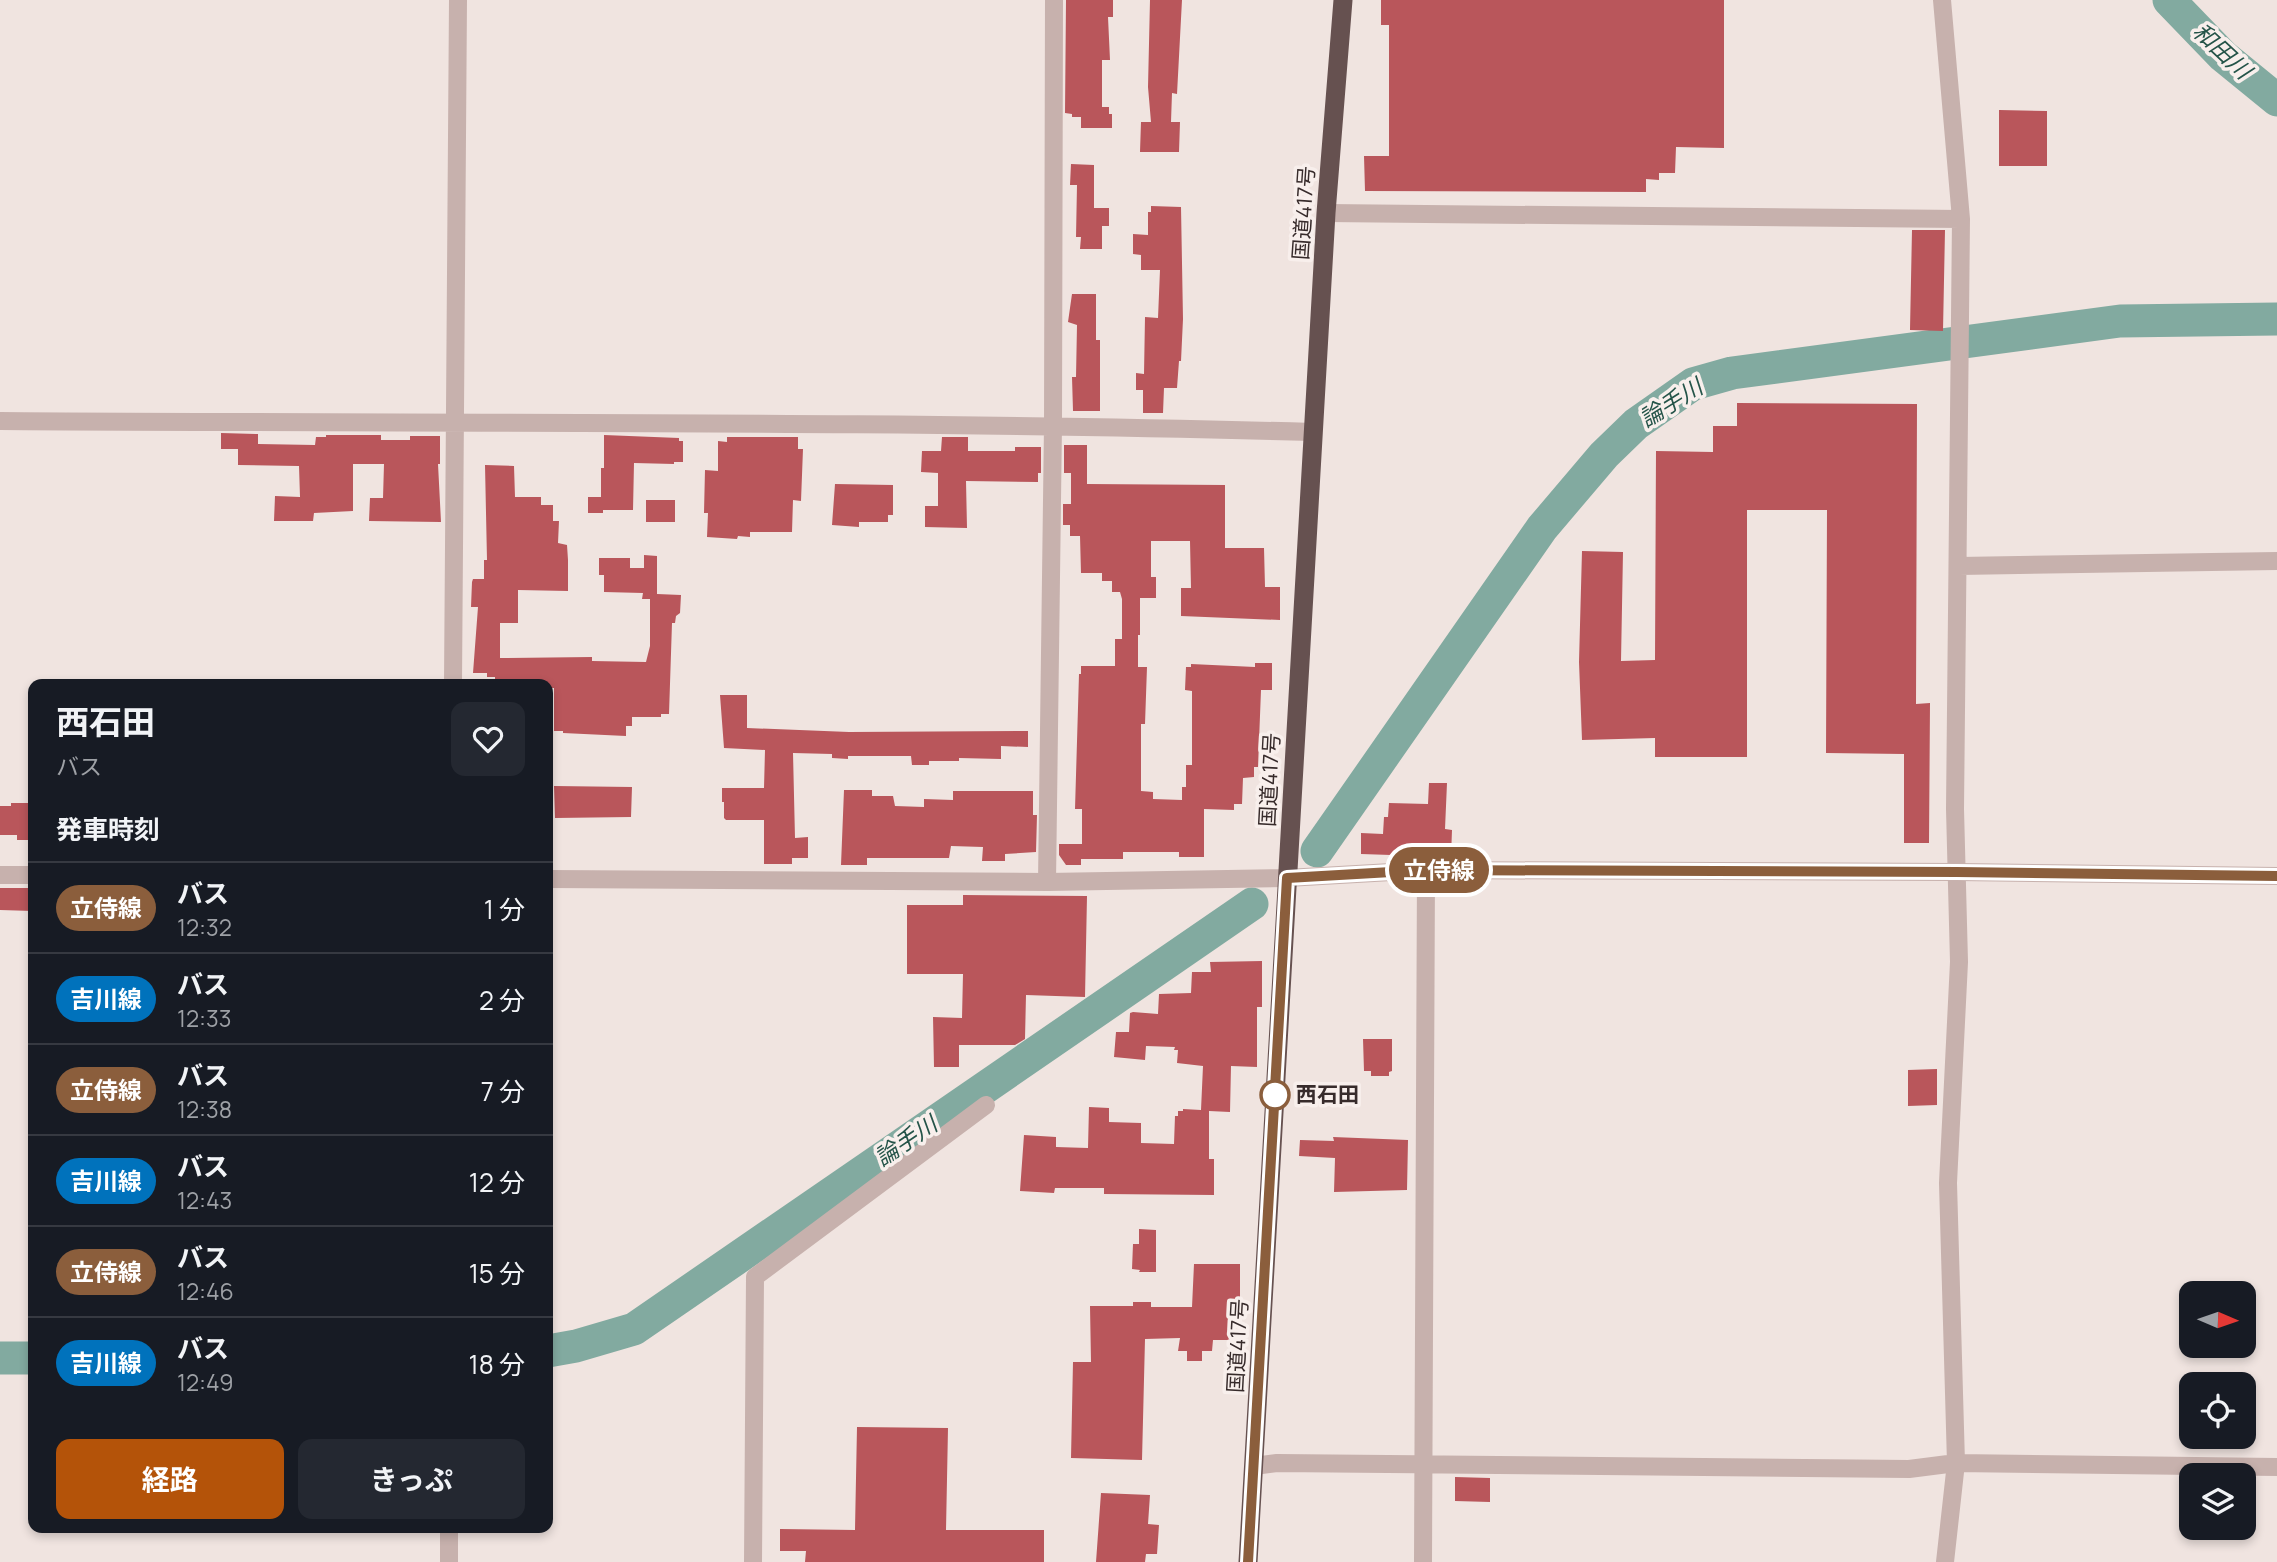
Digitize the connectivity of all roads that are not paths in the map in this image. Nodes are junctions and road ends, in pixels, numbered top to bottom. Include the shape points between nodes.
1 (458, 0) edge
2 (1054, 0) edge
3 (1343, 0) edge
4 (1942, 0) edge
5 (1326, 213) junction
6 (1961, 219) junction
7 (0, 421) edge
8 (454, 425) junction
9 (1053, 425) junction
10 (1313, 432) junction
11 (2277, 561) edge
12 (1959, 566) junction
13 (453, 679) edge
14 (1426, 870) junction
15 (1957, 872) junction
16 (0, 875) edge
17 (28, 875) edge
18 (2277, 876) edge
19 (1287, 878) junction
20 (553, 879) edge
21 (1047, 882) junction
22 (986, 1105) dead end
23 (1956, 1463) junction
24 (1422, 1465) junction
25 (1254, 1466) junction
26 (2277, 1467) edge
27 (449, 1533) edge
28 (449, 1562) edge
29 (753, 1562) edge
30 (1248, 1562) edge
31 (1423, 1562) edge
32 (1945, 1562) edge

1 - 8 street
2 - 9 street
3 - 5 highway, 国道417号
4 - 6 street
5 - 6 street
5 - 10 highway, 国道417号
6 - 12 street
7 - 8 street
8 - 9 street
8 - 13 street
9 - 10 street
9 - 21 street
10 - 19 highway, 国道417号
11 - 12 street
12 - 15 street
14 - 15 street
14 - 19 street
14 - 24 street
15 - 18 street
15 - 23 street via 1959,962 1948,1184
16 - 17 street
19 - 21 street
19 - 25 highway, 国道417号
20 - 21 street
22 - 29 street via 755,1277
23 - 24 street via 1909,1469
23 - 26 street
23 - 32 street
24 - 25 street
24 - 31 street
25 - 30 highway, 国道417号
27 - 28 street

